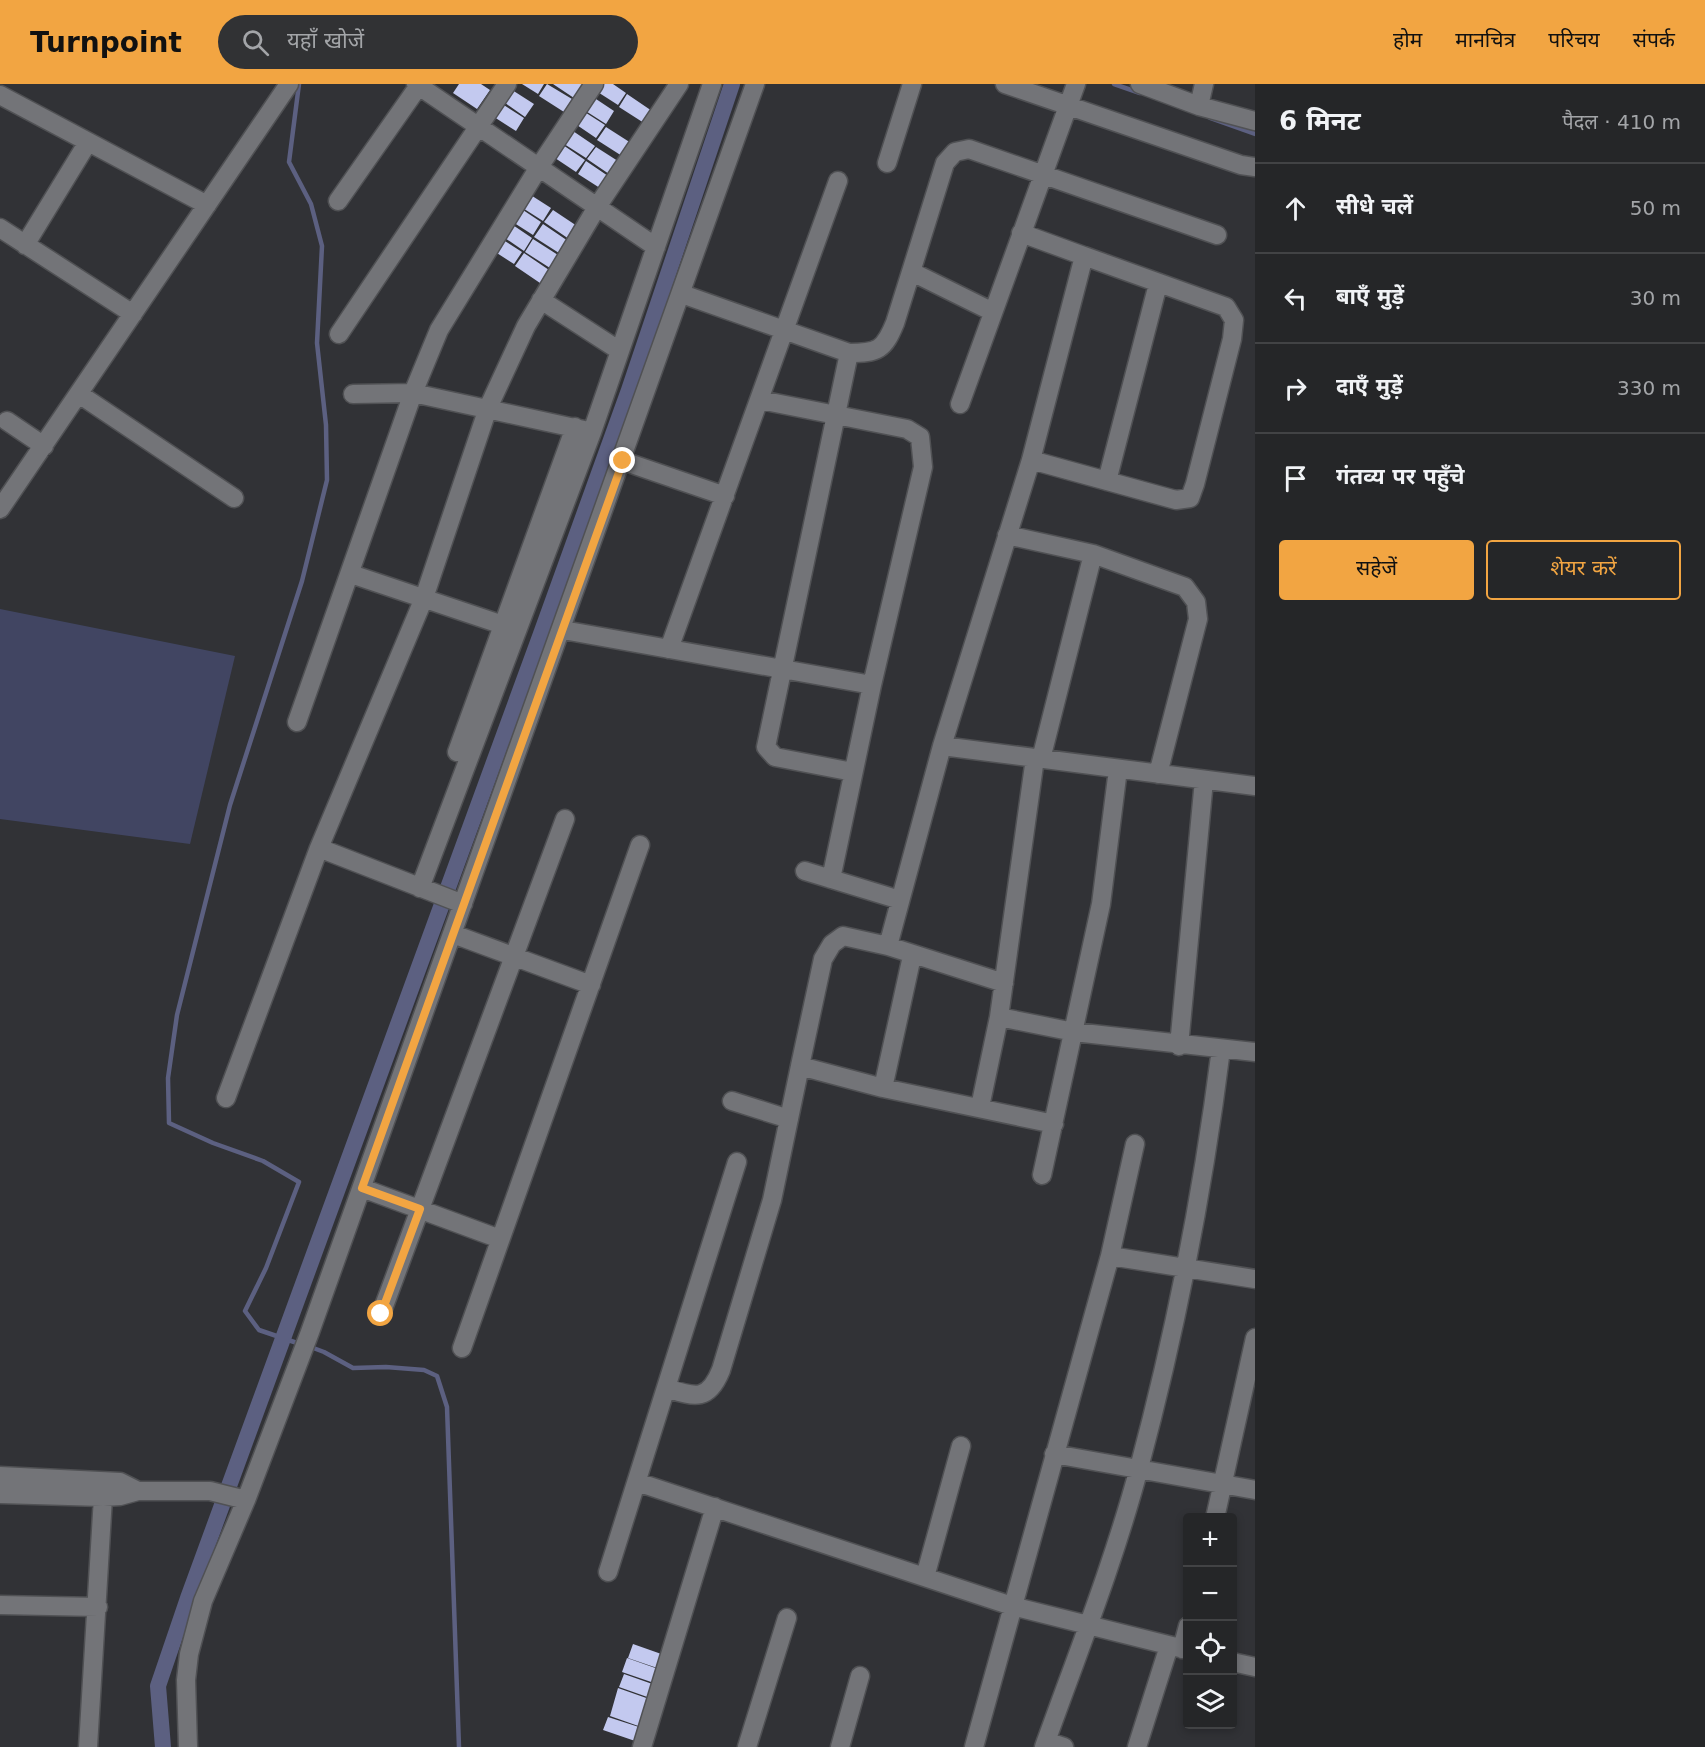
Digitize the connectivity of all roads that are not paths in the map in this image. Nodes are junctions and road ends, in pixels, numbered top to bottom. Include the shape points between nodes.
1 (507, 84) edge
2 (594, 84) edge
3 (678, 84) edge
4 (712, 84) edge
5 (755, 84) edge
6 (912, 84) edge
7 (1005, 84) edge
8 (1076, 84) edge
9 (1140, 84) edge
10 (1204, 84) edge
11 (418, 85) edge
12 (286, 88) edge
13 (0, 95) edge
14 (1067, 105) junction
15 (1199, 106) junction
16 (1255, 121) edge
17 (478, 126) junction
18 (88, 142) junction
19 (887, 163) dead end
20 (539, 167) junction
21 (1255, 167) edge
22 (1042, 175) junction
23 (838, 181) dead end
24 (338, 201) dead end
25 (207, 205) junction
26 (597, 207) junction
27 (0, 228) edge
28 (1021, 233) junction
29 (1217, 235) dead end
30 (25, 245) junction
31 (656, 247) junction
32 (1084, 256) junction
33 (912, 272) junction
34 (1158, 284) junction
35 (682, 294) junction
36 (541, 300) junction
37 (993, 312) junction
38 (133, 314) junction
39 (785, 331) junction
40 (339, 334) dead end
41 (620, 351) junction
42 (849, 353) junction
43 (412, 393) junction
44 (79, 394) junction
45 (353, 394) dead end
46 (760, 400) junction
47 (960, 404) dead end
48 (488, 408) junction
49 (834, 415) junction
50 (2, 423) edge
51 (583, 429) junction
52 (44, 446) junction
53 (1031, 460) junction
54 (623, 461) junction
55 (1107, 481) junction
56 (724, 496) junction
57 (234, 498) dead end
58 (0, 509) edge
59 (1007, 535) junction
60 (1093, 554) junction
61 (351, 574) junction
62 (424, 598) junction
63 (503, 625) junction
64 (562, 630) junction
65 (669, 649) junction
66 (781, 669) junction
67 (872, 685) junction
68 (297, 722) dead end
69 (942, 746) junction
70 (457, 752) dead end
71 (1038, 758) junction
72 (1118, 769) junction
73 (854, 772) junction
74 (1158, 774) junction
75 (1204, 780) junction
76 (1255, 786) edge
77 (565, 819) dead end
78 (640, 845) dead end
79 (320, 848) junction
80 (805, 871) dead end
81 (831, 879) junction
82 (425, 890) junction
83 (900, 900) junction
84 (458, 902) junction
85 (453, 934) junction
86 (888, 946) junction
87 (514, 956) junction
88 (912, 956) junction
89 (1004, 983) junction
90 (591, 985) junction
91 (999, 1017) junction
92 (1074, 1032) junction
93 (1179, 1046) junction
94 (1221, 1049) junction
95 (1255, 1052) edge
96 (800, 1066) junction
97 (883, 1088) junction
98 (226, 1098) dead end
99 (732, 1101) dead end
100 (980, 1107) junction
101 (789, 1119) junction
102 (1054, 1124) junction
103 (1135, 1144) dead end
104 (737, 1162) dead end
105 (1041, 1175) dead end
106 (362, 1188) junction
107 (420, 1209) junction
108 (500, 1239) junction
109 (1110, 1256) junction
110 (1187, 1268) junction
111 (1255, 1279) edge
112 (381, 1314) dead end
113 (1255, 1338) edge
114 (462, 1348) dead end
115 (666, 1388) junction
116 (961, 1446) dead end
117 (1054, 1454) junction
118 (1139, 1469) junction
119 (0, 1476) edge
120 (637, 1482) junction
121 (1224, 1484) junction
122 (1255, 1490) edge
123 (138, 1491) junction
124 (0, 1494) edge
125 (103, 1497) junction
126 (241, 1498) junction
127 (715, 1508) junction
128 (1216, 1513) edge
129 (609, 1572) dead end
130 (925, 1577) junction
131 (0, 1605) edge
132 (1012, 1606) junction
133 (98, 1607) junction
134 (788, 1618) dead end
135 (1088, 1624) junction
136 (1179, 1648) edge
137 (1237, 1663) edge
138 (1255, 1667) edge
139 (860, 1676) dead end
140 (1045, 1744) edge
141 (88, 1747) edge
142 (188, 1747) edge
143 (642, 1747) edge
144 (747, 1747) edge
145 (840, 1747) edge
146 (974, 1747) edge
147 (1064, 1747) edge
148 (1137, 1747) edge

1 - 17 street
2 - 20 street
3 - 26 street
4 - 31 street
5 - 35 street
6 - 19 street
7 - 14 street
8 - 14 street
9 - 15 street
10 - 15 street
11 - 17 street
11 - 24 street
12 - 25 street
13 - 18 street
14 - 21 street
14 - 22 street
15 - 16 street
17 - 20 street
17 - 40 street
18 - 25 street
18 - 30 street
20 - 26 street
20 - 43 street via 439,330
22 - 28 street
22 - 29 street
22 - 33 street via 969,149 955,153 945,163
23 - 39 street
25 - 38 street
26 - 31 street
26 - 36 street
27 - 30 street
28 - 32 street
28 - 37 street
30 - 38 street
31 - 41 street
32 - 34 street
32 - 53 street
33 - 37 street
33 - 42 street via 886,344 871,353
34 - 55 street
34 - 55 street via 1226,307 1234,320 1195,484 1190,498 1176,500
35 - 39 street
35 - 54 street
36 - 41 street
36 - 48 street
37 - 47 street
38 - 44 street
39 - 42 street
39 - 46 street
41 - 51 street
42 - 49 street
43 - 45 street
43 - 48 street
43 - 61 street
44 - 52 street
44 - 57 street
46 - 49 street
46 - 56 street
48 - 51 street
48 - 62 street
49 - 66 street
49 - 67 street via 907,429 920,437 923,449 923,467
50 - 52 street
51 - 63 street
51 - 82 street
52 - 58 street
53 - 55 street
53 - 59 street
54 - 56 street
54 - 64 street
56 - 65 street
59 - 60 street
59 - 69 street
60 - 71 street
60 - 74 street via 1185,587 1196,602 1198,619
61 - 62 street
61 - 68 street
62 - 63 street
62 - 79 street
63 - 70 street
64 - 65 street
64 - 84 street
65 - 66 street
66 - 67 street
66 - 73 street via 766,747 775,757
67 - 73 street
69 - 71 street
69 - 83 street
71 - 72 street
71 - 89 street
72 - 74 street
72 - 92 street via 1101,904
73 - 81 street
74 - 75 street
75 - 76 street
75 - 93 street
77 - 87 street
78 - 90 street
79 - 82 street
79 - 98 street
80 - 81 street
81 - 83 street
82 - 84 street
83 - 86 street
84 - 85 street
85 - 87 street
85 - 106 street
86 - 88 street
86 - 96 street via 843,936 832,944 823,959
87 - 90 street
87 - 107 street
88 - 89 street
88 - 97 street
89 - 91 street
90 - 108 street
91 - 92 street
91 - 100 street
92 - 93 street
92 - 102 street
93 - 94 street
94 - 95 street
94 - 110 street
96 - 97 street
96 - 101 street
97 - 100 street
99 - 101 street
100 - 102 street
101 - 115 street via 772,1200 716,1382 709,1392 700,1395
102 - 105 street
103 - 109 street
104 - 115 street
106 - 107 street
106 - 126 street via 301,1357
107 - 108 street
107 - 112 street
108 - 114 street
109 - 110 street
109 - 117 street
110 - 111 street
110 - 118 street
113 - 121 street
115 - 120 street
116 - 130 street
117 - 118 street
117 - 132 street
118 - 121 street
118 - 135 street
119 - 123 street via 120,1482
120 - 127 street
120 - 129 street
121 - 122 street
121 - 128 street
123 - 125 street
123 - 126 street via 210,1491
124 - 125 street
125 - 133 street
126 - 142 street via 203,1601 189,1654 185,1710
127 - 130 street
127 - 143 street
130 - 132 street
131 - 133 street
132 - 135 street
132 - 146 street
133 - 141 street
134 - 144 street
135 - 136 street
135 - 140 street
136 - 148 street
137 - 138 street
139 - 145 street
140 - 147 street

